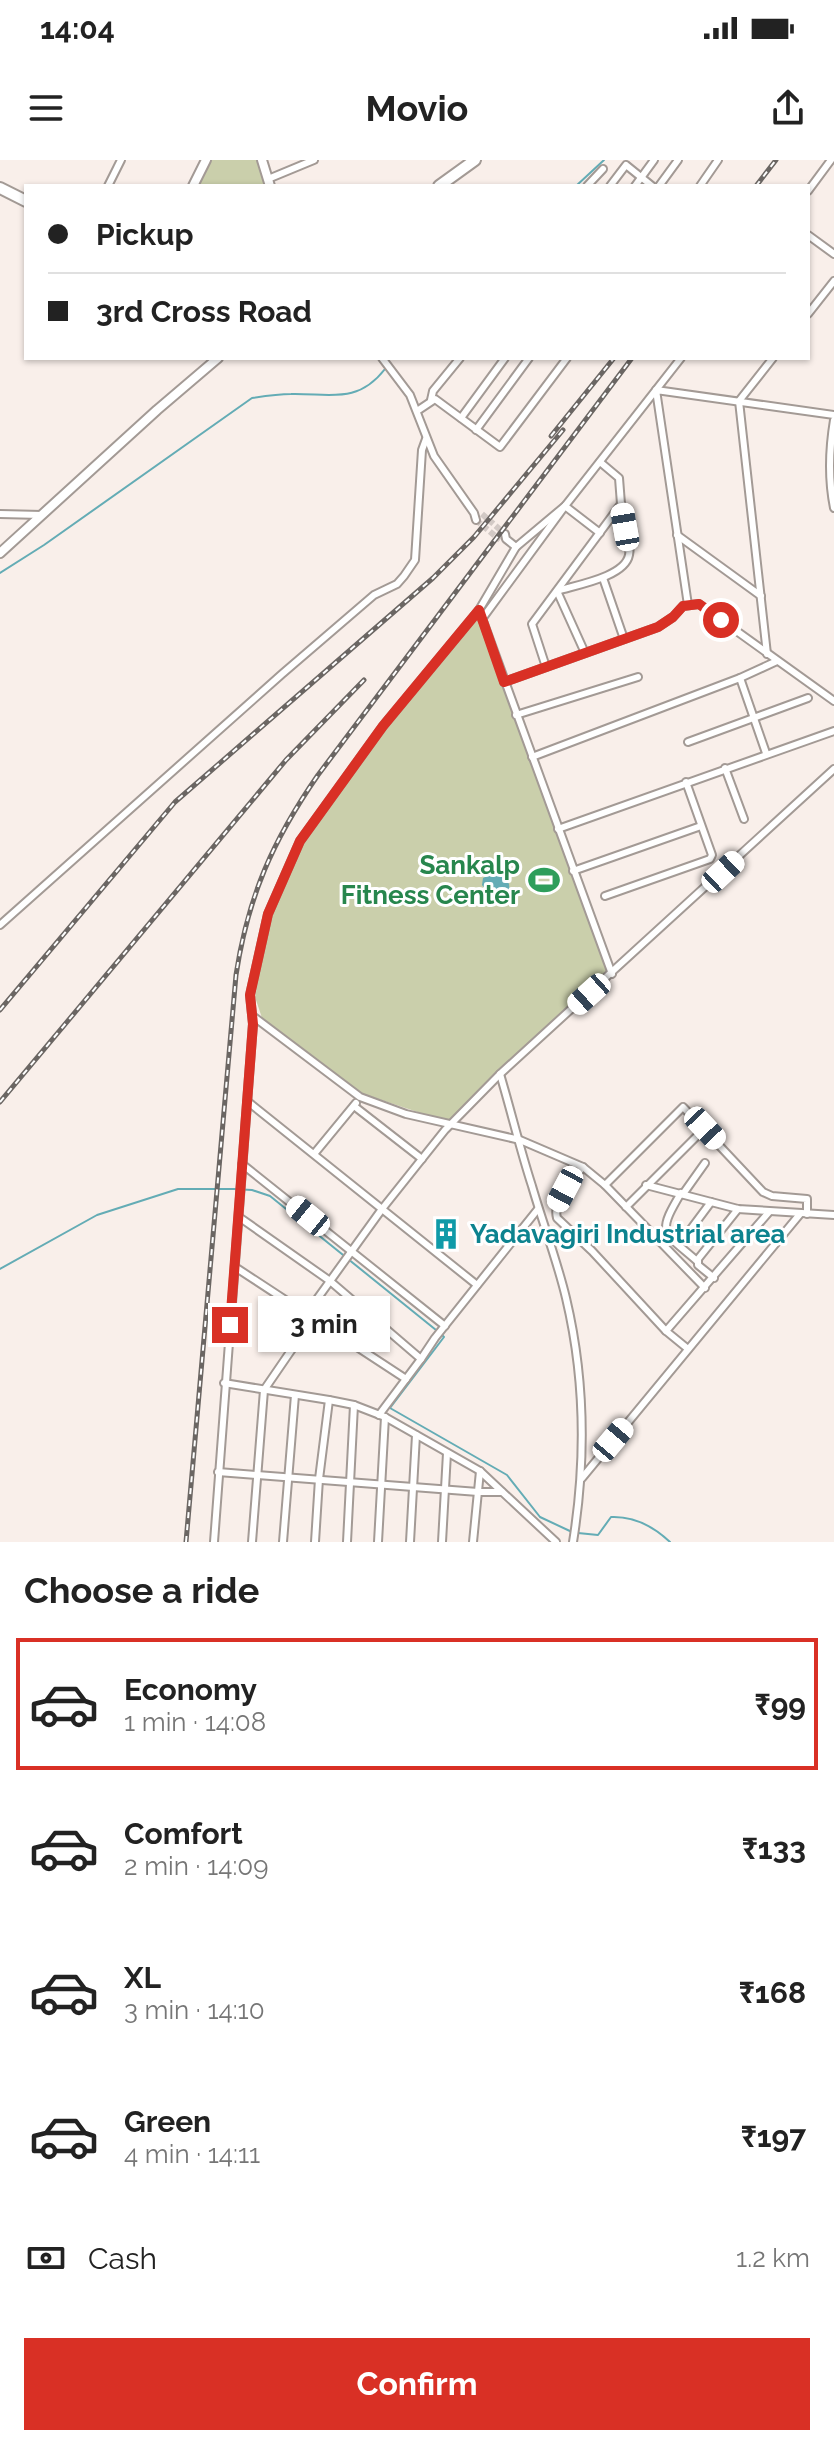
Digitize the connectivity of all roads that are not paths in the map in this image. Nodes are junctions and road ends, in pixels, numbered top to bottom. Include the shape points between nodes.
1 (121, 160) edge
2 (206, 160) edge
3 (262, 160) edge
4 (314, 160) edge
5 (475, 160) edge
6 (654, 160) edge
7 (678, 160) edge
8 (718, 160) edge
9 (831, 160) edge
10 (603, 169) dead end
11 (642, 177) junction
12 (269, 183) edge
13 (109, 184) edge
14 (194, 184) edge
15 (442, 184) edge
16 (589, 184) edge
17 (612, 184) edge
18 (637, 184) edge
19 (650, 184) edge
20 (660, 184) edge
21 (701, 184) edge
22 (0, 188) edge
23 (810, 188) edge
24 (24, 200) edge
25 (810, 236) edge
26 (834, 254) edge
27 (834, 281) edge
28 (810, 311) edge
29 (216, 360) edge
30 (384, 360) edge
31 (458, 360) edge
32 (504, 360) edge
33 (528, 360) edge
34 (564, 360) edge
35 (679, 360) edge
36 (771, 360) edge
37 (656, 390) junction
38 (431, 400) junction
39 (739, 401) junction
40 (417, 411) junction
41 (461, 418) junction
42 (834, 418) edge
43 (476, 430) junction
44 (426, 439) junction
45 (600, 462) junction
46 (832, 469) edge
47 (621, 504) junction
48 (565, 506) junction
49 (834, 508) edge
50 (0, 514) edge
51 (42, 515) junction
52 (477, 516) tunnel mouth
53 (600, 533) junction
54 (677, 535) junction
55 (503, 538) tunnel mouth
56 (516, 547) junction
57 (0, 553) edge
58 (603, 578) junction
59 (557, 591) junction
60 (761, 596) junction
61 (688, 605) junction
62 (479, 610) junction
63 (482, 619) junction
64 (624, 639) junction
65 (585, 653) junction
66 (767, 654) junction
67 (777, 661) junction
68 (546, 667) junction
69 (638, 677) dead end
70 (740, 678) junction
71 (504, 682) junction
72 (808, 698) dead end
73 (834, 701) edge
74 (516, 715) junction
75 (753, 719) junction
76 (834, 731) edge
77 (688, 742) dead end
78 (766, 753) junction
79 (532, 757) junction
80 (725, 768) junction
81 (834, 769) edge
82 (686, 782) junction
83 (744, 819) dead end
84 (701, 826) junction
85 (558, 829) junction
86 (573, 871) junction
87 (605, 896) dead end
88 (0, 925) edge
89 (612, 974) junction
90 (253, 1017) junction
91 (500, 1074) junction
92 (360, 1097) junction
93 (247, 1101) junction
94 (354, 1106) junction
95 (450, 1125) junction
96 (705, 1128) junction
97 (520, 1140) junction
98 (314, 1154) junction
99 (422, 1159) junction
100 (705, 1163) dead end
101 (242, 1164) junction
102 (583, 1167) junction
103 (605, 1185) junction
104 (646, 1185) junction
105 (682, 1194) junction
106 (711, 1202) junction
107 (626, 1207) junction
108 (382, 1209) junction
109 (538, 1209) junction
110 (738, 1209) junction
111 (769, 1212) junction
112 (803, 1214) junction
113 (556, 1215) junction
114 (834, 1215) edge
115 (239, 1217) junction
116 (542, 1219) junction
117 (679, 1245) junction
118 (351, 1252) junction
119 (697, 1261) junction
120 (235, 1267) junction
121 (714, 1278) junction
122 (330, 1281) junction
123 (477, 1285) junction
124 (705, 1288) junction
125 (310, 1315) junction
126 (444, 1327) junction
127 (666, 1331) junction
128 (688, 1349) junction
129 (421, 1359) junction
130 (406, 1379) junction
131 (224, 1383) junction
132 (264, 1390) junction
133 (295, 1395) junction
134 (329, 1400) junction
135 (354, 1405) junction
136 (381, 1414) junction
137 (416, 1435) junction
138 (447, 1453) junction
139 (480, 1471) junction
140 (218, 1472) junction
141 (257, 1475) junction
142 (288, 1477) junction
143 (582, 1478) junction
144 (319, 1479) junction
145 (350, 1482) junction
146 (381, 1484) junction
147 (413, 1486) junction
148 (445, 1489) junction
149 (478, 1492) junction
150 (502, 1492) junction
151 (573, 1540) edge
152 (214, 1542) edge
153 (252, 1542) edge
154 (283, 1542) edge
155 (315, 1542) edge
156 (347, 1542) edge
157 (378, 1542) edge
158 (410, 1542) edge
159 (442, 1542) edge
160 (473, 1542) edge
161 (556, 1542) edge

1 - 13 street
2 - 14 street
3 - 12 street
4 - 12 street
5 - 15 main road
6 - 11 street
7 - 20 street
8 - 21 street
9 - 23 street
10 - 16 street
11 - 17 street via 626,165
11 - 18 street
11 - 19 street
22 - 24 main road
25 - 26 street
27 - 28 street
29 - 51 street
30 - 40 street
31 - 38 street
32 - 41 street
33 - 43 street
34 - 43 street via 504,444 496,446
35 - 37 street
36 - 39 street
37 - 39 street
37 - 45 street
37 - 54 street
38 - 40 street
38 - 41 street
39 - 42 street
39 - 60 street
40 - 44 street
41 - 43 street
42 - 46 street
44 - 52 street via 445,475
44 - 88 street via 415,560 397,584 374,595 282,674
45 - 47 street via 619,478
45 - 48 street
46 - 49 street
47 - 53 street
47 - 58 street via 629,559
48 - 53 street
48 - 56 street
48 - 63 street
50 - 51 street
51 - 57 street
53 - 59 street
54 - 60 street
54 - 61 street
55 - 56 street
56 - 62 street
58 - 59 street
58 - 64 street
59 - 65 street
59 - 68 street via 532,624
60 - 66 street
61 - 64 street via 658,627
61 - 66 street via 707,608
62 - 63 street
62 - 90 street via 383,726 300,841 268,914 250,995
63 - 71 street
64 - 65 street
65 - 68 street
66 - 67 street
67 - 70 street
67 - 73 street
68 - 71 street
69 - 74 street
70 - 75 street
70 - 79 street
71 - 74 street
72 - 75 street
74 - 79 street
75 - 77 street
75 - 78 street
76 - 78 street
78 - 80 street
79 - 85 street
80 - 82 street
80 - 83 street
81 - 89 street
82 - 84 street
82 - 85 street
84 - 86 street
84 - 87 street via 710,859
85 - 86 street
86 - 89 street
89 - 91 street
90 - 92 street
90 - 93 street
91 - 95 street
91 - 97 street
92 - 94 street
92 - 95 street
93 - 98 street
93 - 101 street
94 - 98 street
94 - 99 street
95 - 97 street
95 - 99 street
96 - 103 street via 683,1107
96 - 104 street
96 - 112 street via 763,1192 807,1199
97 - 102 street
97 - 109 street
98 - 108 street
99 - 108 street
100 - 105 street
101 - 115 street
101 - 118 street
102 - 103 street
102 - 113 street via 565,1189
103 - 107 street
104 - 105 street
104 - 107 street
105 - 106 street
105 - 117 street via 665,1222
106 - 110 street
106 - 117 street
107 - 124 street
108 - 118 street
108 - 123 street
109 - 116 street
109 - 123 street
110 - 111 street
110 - 119 street
111 - 112 street
111 - 121 street
112 - 114 street
112 - 128 street
113 - 116 street
113 - 127 street
115 - 120 street
115 - 122 street
116 - 143 street via 574,1338
117 - 119 street
118 - 122 street
118 - 126 street
119 - 121 street
120 - 125 street
120 - 131 street
121 - 124 street
122 - 125 street
122 - 129 street
123 - 126 street
124 - 127 street
125 - 130 street
125 - 132 street
126 - 129 street
127 - 128 street
128 - 143 street
129 - 130 street
130 - 136 street
131 - 132 street
131 - 140 street
132 - 133 street
132 - 141 street
133 - 134 street
133 - 142 street
134 - 135 street
134 - 144 street
135 - 136 street
135 - 145 street
136 - 137 street
136 - 146 street
137 - 138 street
137 - 147 street
138 - 139 street
138 - 148 street
139 - 149 street
139 - 150 street
140 - 141 street
140 - 152 street
141 - 142 street
141 - 153 street
142 - 144 street
142 - 154 street
143 - 151 street
144 - 145 street
144 - 155 street
145 - 146 street
145 - 156 street
146 - 147 street
146 - 157 street
147 - 148 street
147 - 158 street
148 - 149 street
148 - 159 street
149 - 150 street
149 - 160 street
150 - 161 street

